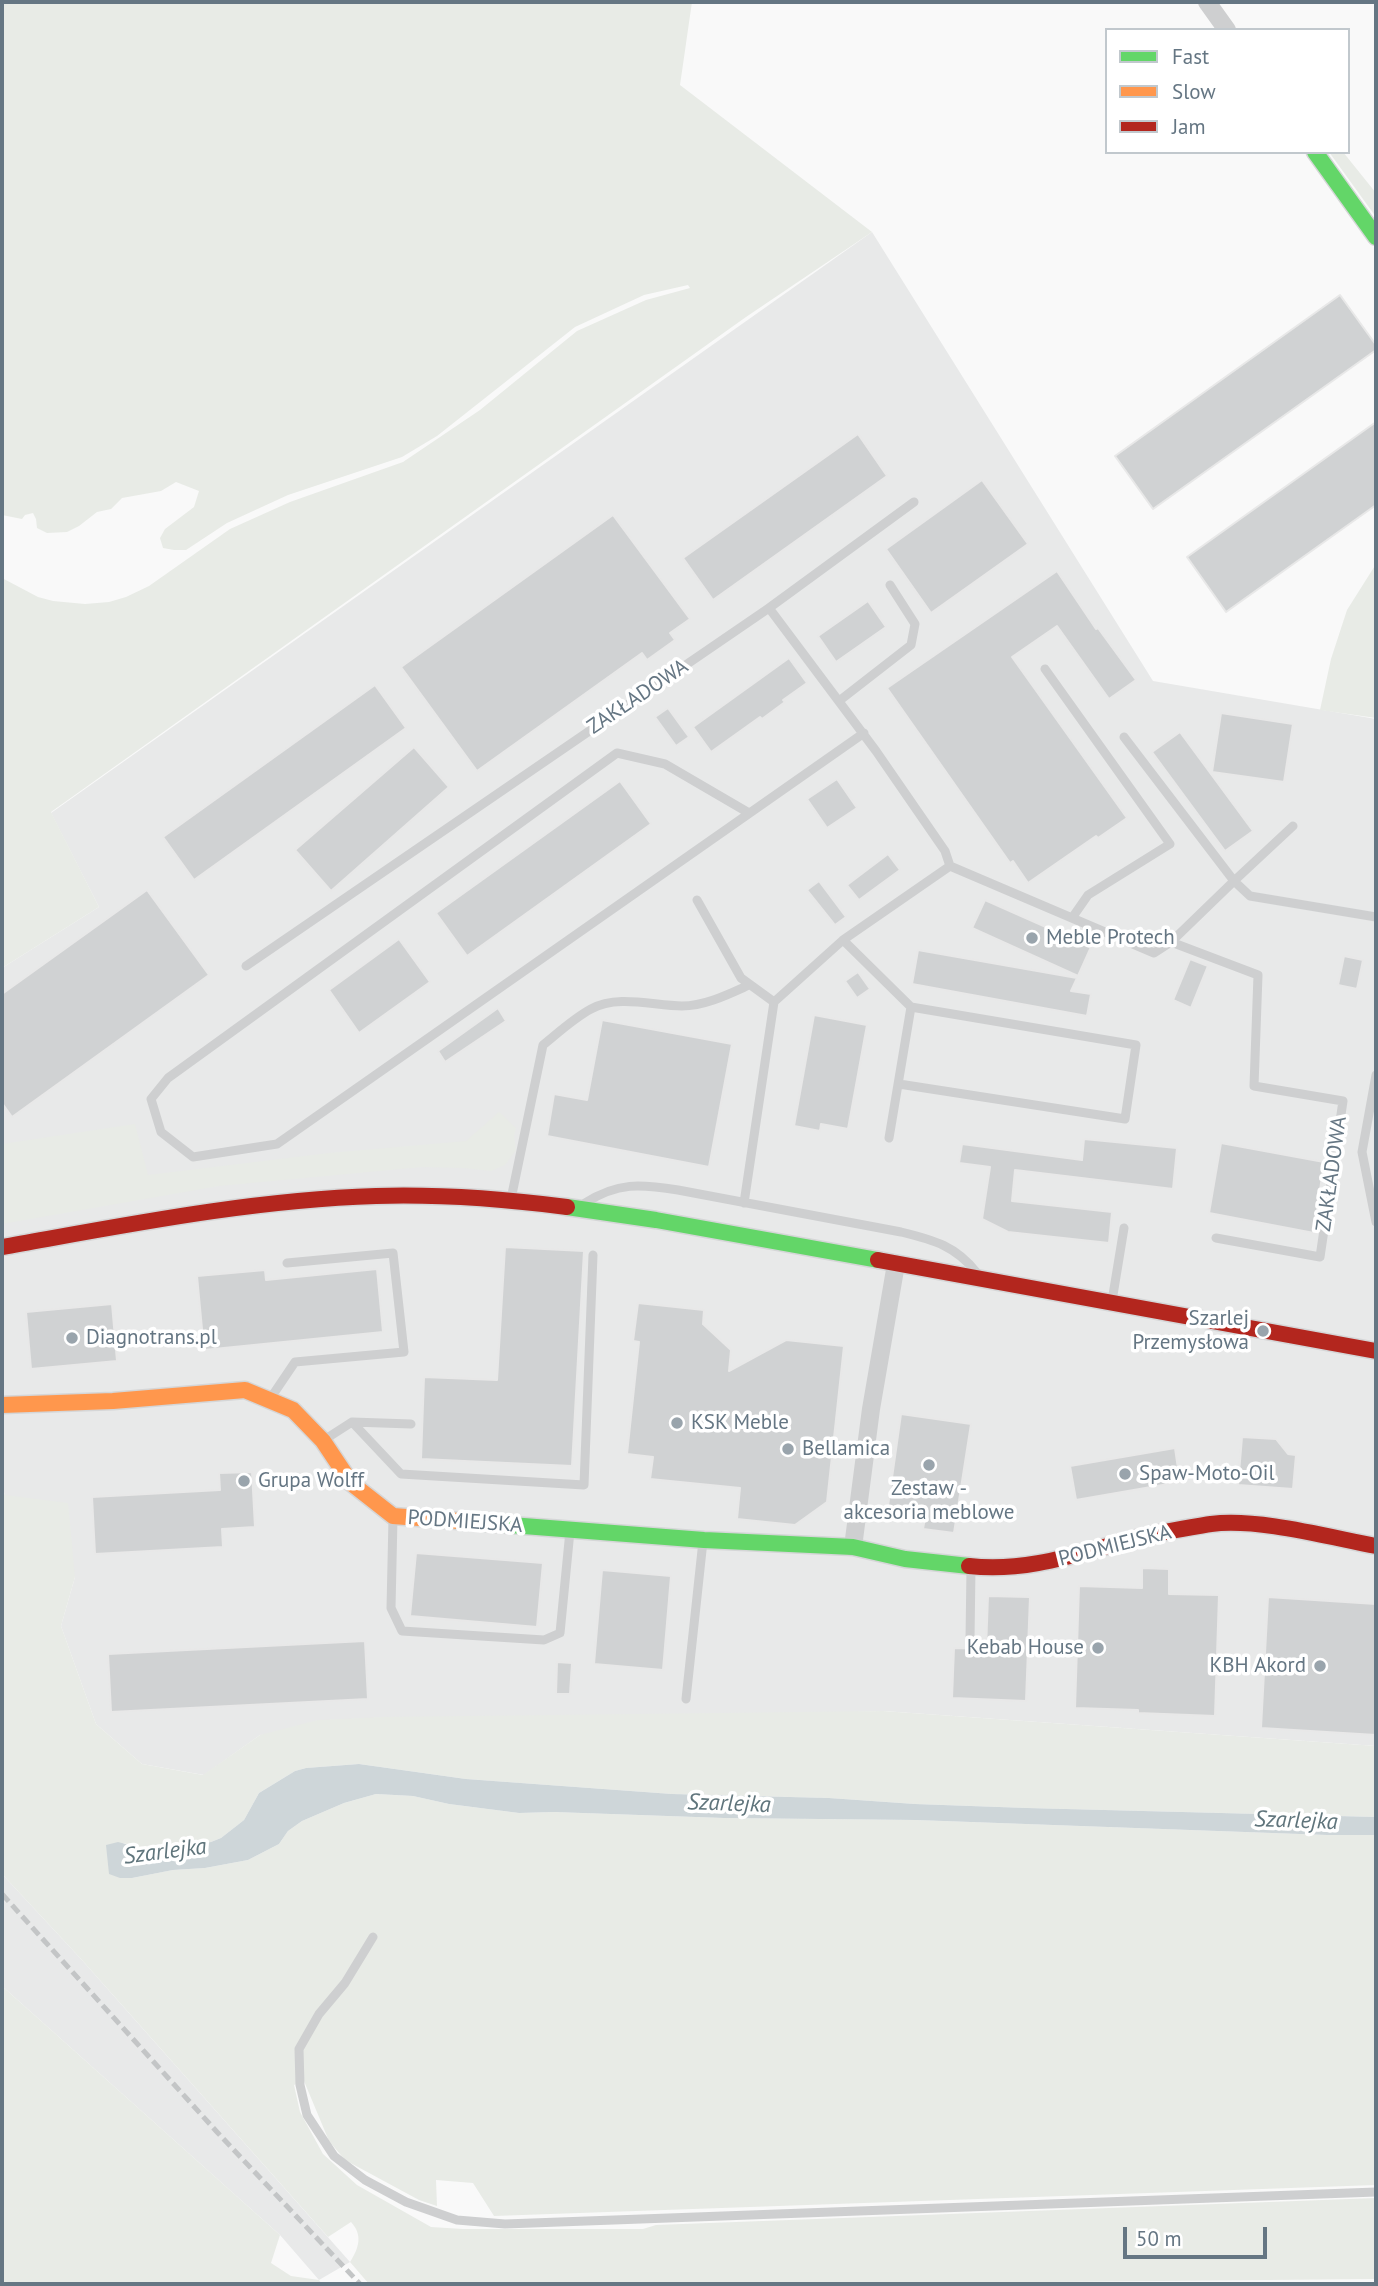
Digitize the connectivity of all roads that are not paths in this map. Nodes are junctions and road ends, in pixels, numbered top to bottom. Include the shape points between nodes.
1 (1207, 2) edge
2 (1226, 28) edge
3 (1316, 154) edge
4 (1376, 237) edge
5 (914, 502) dead end
6 (890, 585) dead end
7 (769, 607) junction
8 (1045, 669) dead end
9 (839, 701) junction
10 (863, 733) junction
11 (1124, 737) dead end
12 (749, 813) junction
13 (1293, 826) dead end
14 (950, 866) junction
15 (1234, 881) junction
16 (697, 900) dead end
17 (1376, 917) edge
18 (1072, 918) junction
19 (843, 940) junction
20 (1171, 942) junction
21 (246, 966) dead end
22 (749, 985) junction
23 (774, 1002) junction
24 (911, 1007) junction
25 (1376, 1075) edge
26 (899, 1084) junction
27 (889, 1138) dead end
28 (510, 1200) junction
29 (744, 1202) junction
30 (578, 1208) junction
31 (1376, 1222) edge
32 (1124, 1228) dead end
33 (1216, 1238) dead end
34 (2, 1247) edge
35 (593, 1255) dead end
36 (287, 1263) dead end
37 (896, 1264) junction
38 (982, 1280) junction
39 (1112, 1303) junction
40 (1376, 1350) edge
41 (269, 1400) junction
42 (2, 1405) edge
43 (352, 1422) junction
44 (411, 1423) dead end
45 (323, 1441) junction
46 (393, 1516) junction
47 (570, 1530) junction
48 (704, 1540) junction
49 (1376, 1546) edge
50 (853, 1548) junction
51 (971, 1566) junction
52 (970, 1639) dead end
53 (686, 1699) dead end
54 (373, 1937) dead end
55 (1376, 2192) edge

1 - 2 street
3 - 4 street
5 - 7 lane, ZAKŁADOWA
6 - 9 lane via 915,624 911,645
7 - 9 lane
7 - 21 lane, ZAKŁADOWA
8 - 18 lane via 1170,844 1088,895
9 - 10 lane
10 - 12 lane
10 - 14 lane via 945,851
11 - 15 lane
12 - 12 lane via 277,1144 193,1157 161,1132 150,1099 168,1078 617,753 666,764
13 - 15 lane
14 - 18 lane
14 - 19 lane
15 - 17 lane via 1250,896
15 - 20 lane
16 - 22 lane
18 - 20 lane via 1154,953
19 - 23 lane
19 - 24 lane
20 - 33 lane, ZAKŁADOWA via 1258,975 1254,1086 1343,1101 1320,1257
22 - 23 lane
22 - 28 lane via 685,1006 603,1005 543,1045
23 - 29 lane
24 - 26 lane
24 - 26 lane via 1136,1045 1125,1119
25 - 31 lane via 1362,1152
26 - 27 lane
28 - 30 street
28 - 34 street via 377,1196 321,1200 217,1210
29 - 30 lane via 646,1184 612,1189
29 - 38 lane via 928,1239 957,1252
30 - 37 street
32 - 39 lane
35 - 43 lane via 584,1485 401,1474
36 - 41 lane via 393,1253 404,1352 295,1362
37 - 38 street
37 - 50 street
38 - 39 street
39 - 40 street
41 - 42 street, PODMIEJSKA via 245,1391
41 - 45 street, PODMIEJSKA via 293,1410
43 - 44 lane
43 - 45 lane
45 - 46 street, PODMIEJSKA via 351,1483
46 - 47 street, PODMIEJSKA
46 - 47 lane via 391,1608 402,1631 544,1640 560,1633
47 - 48 street, PODMIEJSKA
48 - 50 street, PODMIEJSKA
48 - 53 lane
49 - 51 street, PODMIEJSKA via 1249,1523 1214,1524 1141,1536 1046,1563 995,1569
50 - 51 street, PODMIEJSKA
51 - 52 lane
54 - 55 lane via 299,2049 307,2115 334,2156 365,2180 406,2202 457,2220 505,2224

